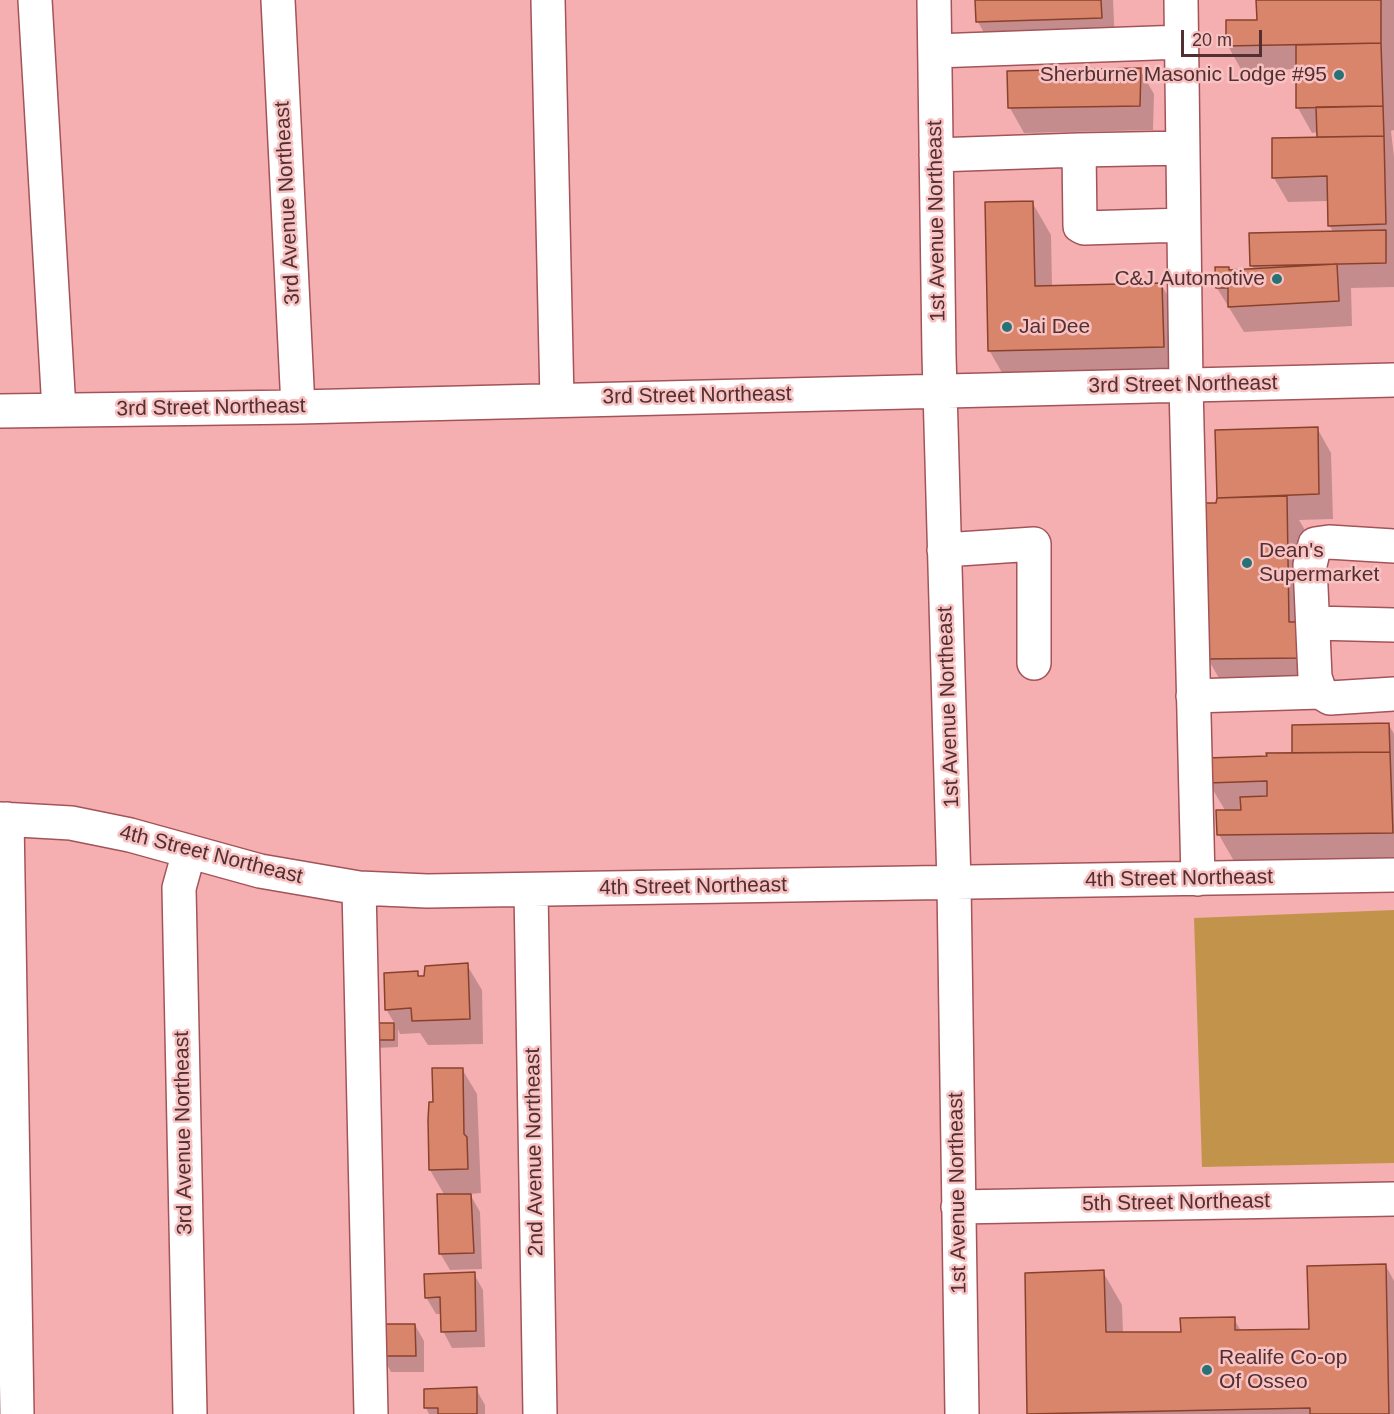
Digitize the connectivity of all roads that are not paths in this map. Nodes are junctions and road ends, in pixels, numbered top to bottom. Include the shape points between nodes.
1 (35, 0) edge
2 (278, 0) edge
3 (548, 0) edge
4 (934, 0) edge
5 (1181, 0) edge
6 (1182, 42) junction
7 (935, 51) junction
8 (1183, 148) junction
9 (1079, 150) junction
10 (936, 155) junction
11 (1184, 225) junction
12 (1394, 380) edge
13 (1186, 385) junction
14 (940, 390) junction
15 (557, 400) junction
16 (297, 407) junction
17 (59, 410) junction
18 (0, 411) edge
19 (1394, 546) edge
20 (944, 550) junction
21 (1314, 624) junction
22 (1394, 625) edge
23 (1034, 663) dead end
24 (1320, 692) junction
25 (1394, 694) edge
26 (1193, 696) junction
27 (3, 819) edge
28 (189, 852) junction
29 (1394, 875) edge
30 (1198, 879) junction
31 (954, 884) junction
32 (359, 888) junction
33 (531, 890) junction
34 (1394, 1199) edge
35 (958, 1207) junction
36 (17, 1414) edge
37 (190, 1414) edge
38 (371, 1414) edge
39 (540, 1414) edge
40 (962, 1414) edge

1 - 17 street
2 - 16 street, 3rd Avenue Northeast
3 - 15 street
4 - 7 street, 1st Avenue Northeast
5 - 6 street
6 - 7 street
6 - 8 street
7 - 10 street, 1st Avenue Northeast
8 - 9 street
8 - 11 street
9 - 10 street
9 - 11 street via 1080,226
10 - 14 street, 1st Avenue Northeast
11 - 13 street
12 - 13 street, 3rd Street Northeast
13 - 14 street, 3rd Street Northeast
13 - 26 street
14 - 15 street, 3rd Street Northeast
14 - 20 street, 1st Avenue Northeast
15 - 16 street, 3rd Street Northeast
16 - 17 street, 3rd Street Northeast
17 - 18 street, 3rd Street Northeast
19 - 21 street via 1315,544 1310,566
20 - 23 street via 1034,544
20 - 31 street, 1st Avenue Northeast
21 - 22 street
21 - 24 street via 1315,677
24 - 25 street via 1330,698
24 - 26 street
26 - 30 street
27 - 28 street, 4th Street Northeast via 70,823
27 - 36 street
28 - 32 street, 4th Street Northeast via 260,871
28 - 37 street, 3rd Avenue Northeast via 179,888
29 - 30 street, 4th Street Northeast
30 - 31 street, 4th Street Northeast
31 - 33 street, 4th Street Northeast
31 - 35 street, 1st Avenue Northeast
32 - 33 street, 4th Street Northeast
32 - 38 street
33 - 39 street, 2nd Avenue Northeast
34 - 35 street, 5th Street Northeast
35 - 40 street, 1st Avenue Northeast

